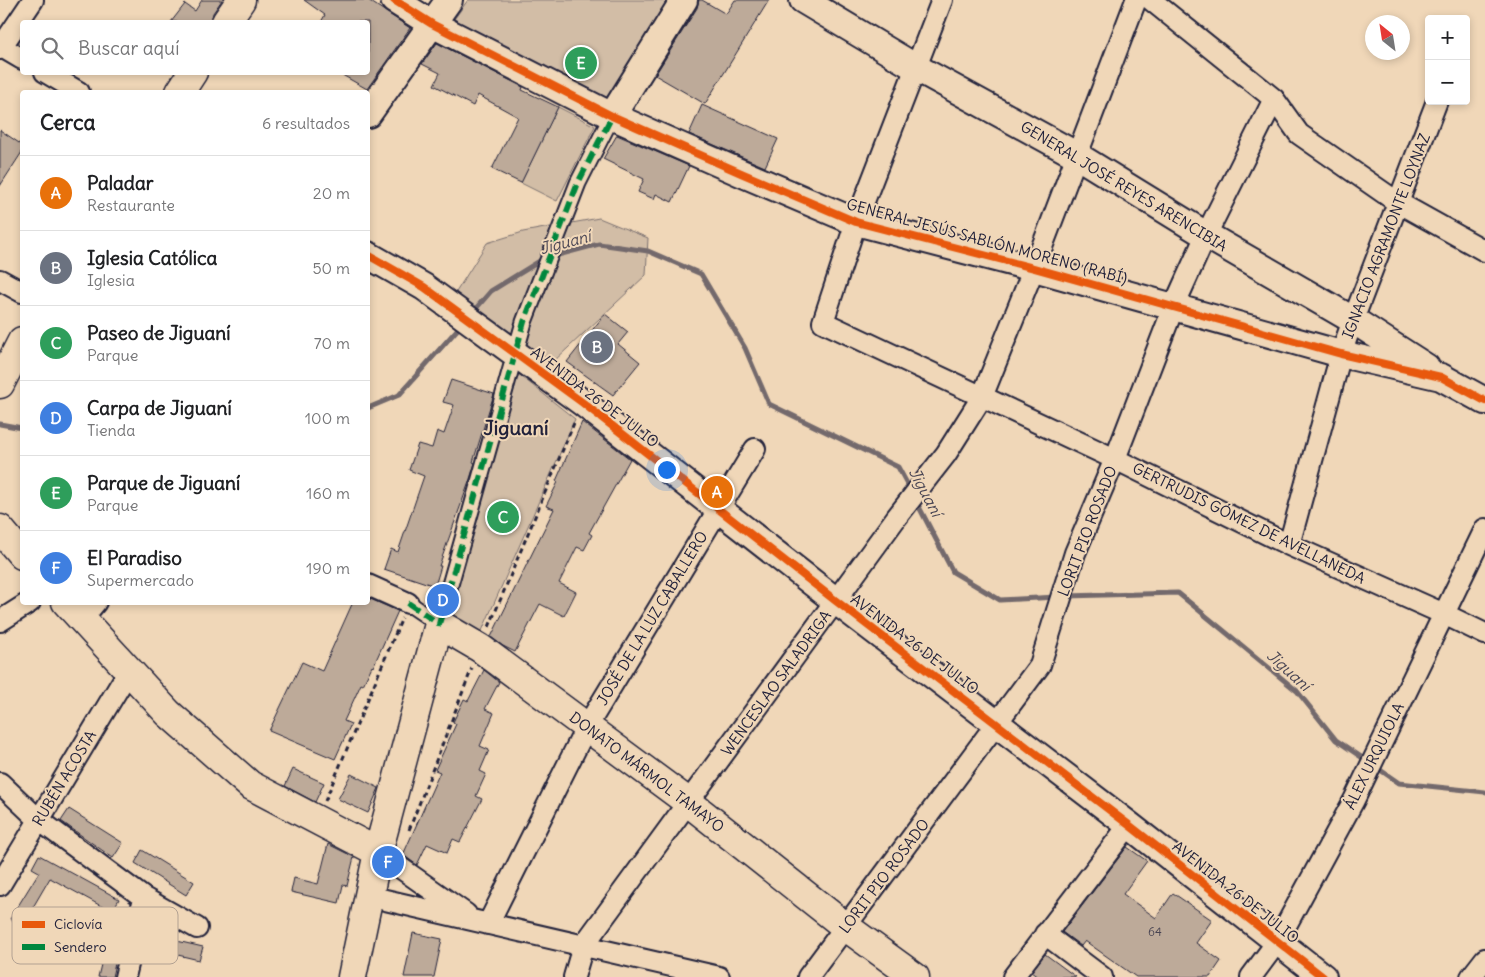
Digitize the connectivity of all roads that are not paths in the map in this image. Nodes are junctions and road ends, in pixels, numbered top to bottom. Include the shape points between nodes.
1 (33, 0) edge
2 (241, 0) edge
3 (394, 0) edge
4 (449, 0) edge
5 (684, 0) edge
6 (803, 0) edge
7 (942, 0) edge
8 (1136, 0) edge
9 (1151, 0) edge
10 (227, 20) edge
11 (432, 24) junction
12 (0, 48) edge
13 (20, 59) edge
14 (915, 67) junction
15 (50, 75) edge
16 (191, 75) edge
17 (76, 90) edge
18 (181, 90) edge
19 (1274, 99) junction
20 (1435, 105) edge
21 (370, 111) edge
22 (612, 116) junction
23 (1076, 155) junction
24 (1397, 202) junction
25 (856, 222) junction
26 (1206, 235) junction
27 (1485, 250) edge
28 (370, 256) edge
29 (1034, 268) junction
30 (0, 280) edge
31 (20, 291) edge
32 (1174, 306) junction
33 (1353, 320) junction
34 (20, 345) edge
35 (515, 354) junction
36 (1341, 354) junction
37 (1441, 377) junction
38 (0, 384) edge
39 (982, 397) junction
40 (1485, 401) edge
41 (755, 449) dead end
42 (1115, 459) junction
43 (718, 508) junction
44 (1485, 528) edge
45 (0, 530) edge
46 (1289, 545) junction
47 (20, 553) edge
48 (370, 586) edge
49 (836, 601) junction
50 (408, 603) joint
51 (26, 605) edge
52 (81, 608) edge
53 (1444, 614) junction
54 (0, 622) edge
55 (438, 624) junction
56 (1485, 634) edge
57 (128, 672) junction
58 (996, 724) junction
59 (586, 728) junction
60 (0, 782) edge
61 (688, 802) junction
62 (39, 820) junction
63 (1129, 826) junction
64 (378, 852) junction
65 (0, 885) edge
66 (368, 896) junction
67 (144, 898) junction
68 (142, 907) edge
69 (160, 907) edge
70 (178, 917) edge
71 (482, 922) junction
72 (846, 926) junction
73 (197, 928) dead end
74 (1045, 934) junction
75 (1277, 942) junction
76 (583, 946) junction
77 (1485, 959) edge
78 (128, 964) edge
79 (125, 977) edge
80 (352, 977) edge
81 (574, 977) edge
82 (719, 977) edge
83 (808, 977) edge
84 (915, 977) edge
85 (1013, 977) edge
86 (1102, 977) edge
87 (1251, 977) edge
88 (1323, 977) edge
89 (1472, 977) edge

1 - 12 street
2 - 10 main road
3 - 11 street, GENERAL JESÚS SABLÓN MORENO (RABÍ)
4 - 11 street
5 - 22 street
6 - 14 street, GENERAL JOSÉ REYES ARENCIBIA
7 - 14 street
8 - 23 street, WENCESLAO SALADRIGA
9 - 19 street
11 - 21 street
11 - 22 street, GENERAL JESÚS SABLÓN MORENO (RABÍ)
12 - 13 street
14 - 23 street, GENERAL JOSÉ REYES ARENCIBIA
14 - 25 street
15 - 17 street
16 - 18 main road
19 - 24 street via 1299,134
19 - 26 street, LORIT PIO ROSADO
20 - 24 street, IGNACIO AGRAMONTE LOYNAZ
22 - 25 street, GENERAL JESÚS SABLÓN MORENO (RABÍ)
22 - 35 street via 578,183 524,322
23 - 26 street, GENERAL JOSÉ REYES ARENCIBIA
23 - 29 street, WENCESLAO SALADRIGA
24 - 27 street
24 - 33 street, IGNACIO AGRAMONTE LOYNAZ
25 - 29 street, GENERAL JESÚS SABLÓN MORENO (RABÍ)
25 - 39 street, GERTRUDIS GÓMEZ DE AVELLANEDA via 823,322
26 - 32 street, LORIT PIO ROSADO
26 - 33 street, GENERAL JOSÉ REYES ARENCIBIA
28 - 35 street, AVENIDA 26 DE JULIO via 424,287
29 - 32 street, GENERAL JESÚS SABLÓN MORENO (RABÍ)
29 - 39 street, WENCESLAO SALADRIGA
30 - 31 street
32 - 36 street, GENERAL JESÚS SABLÓN MORENO (RABÍ)
32 - 42 street, LORIT PIO ROSADO
33 - 36 street, IGNACIO AGRAMONTE LOYNAZ
33 - 37 street, GENERAL JOSÉ REYES ARENCIBIA
34 - 38 main road
35 - 43 street, AVENIDA 26 DE JULIO
35 - 55 street
36 - 37 street, GENERAL JESÚS SABLÓN MORENO (RABÍ)
36 - 46 street, IGNACIO AGRAMONTE LOYNAZ
37 - 40 street, GENERAL JESÚS SABLÓN MORENO (RABÍ)
39 - 42 street, GERTRUDIS GÓMEZ DE AVELLANEDA
39 - 49 street, WENCESLAO SALADRIGA via 946,454
41 - 43 street, JOSÉ DE LA LUZ CABALLERO
42 - 46 street, GERTRUDIS GÓMEZ DE AVELLANEDA
42 - 58 street, LORIT PIO ROSADO via 1075,552 1040,666
43 - 49 street, AVENIDA 26 DE JULIO
43 - 59 street, JOSÉ DE LA LUZ CABALLERO
44 - 53 street, ÁLEX URQUIOLA
45 - 47 main road
46 - 53 street, GERTRUDIS GÓMEZ DE AVELLANEDA
48 - 50 street, DONATO MÁRMOL TAMAYO
49 - 58 street, AVENIDA 26 DE JULIO
49 - 61 street, WENCESLAO SALADRIGA
50 - 55 street, DONATO MÁRMOL TAMAYO
51 - 54 street
52 - 57 main road
53 - 56 street, GERTRUDIS GÓMEZ DE AVELLANEDA
53 - 75 street, ÁLEX URQUIOLA via 1354,800
55 - 59 main road, DONATO MÁRMOL TAMAYO via 480,648
55 - 64 main road
57 - 62 street, RUBÉN ACOSTA
57 - 64 main road via 168,714 250,785
58 - 63 street, AVENIDA 26 DE JULIO
58 - 72 street, LORIT PIO ROSADO
59 - 61 main road, DONATO MÁRMOL TAMAYO
59 - 71 street, JOSÉ DE LA LUZ CABALLERO
60 - 62 street
61 - 72 main road, DONATO MÁRMOL TAMAYO
61 - 76 street, WENCESLAO SALADRIGA
62 - 65 street, RUBÉN ACOSTA
62 - 67 street
63 - 74 street
63 - 75 street, AVENIDA 26 DE JULIO
64 - 66 main road
64 - 71 street
66 - 71 street
66 - 80 main road
67 - 68 street
67 - 69 street
70 - 73 street
71 - 76 street
72 - 83 street, LORIT PIO ROSADO
72 - 84 main road, DONATO MÁRMOL TAMAYO
74 - 85 street
74 - 86 street
75 - 87 street, ÁLEX URQUIOLA
75 - 88 street, AVENIDA 26 DE JULIO
76 - 81 street, WENCESLAO SALADRIGA
76 - 82 street
77 - 89 street
78 - 79 street

